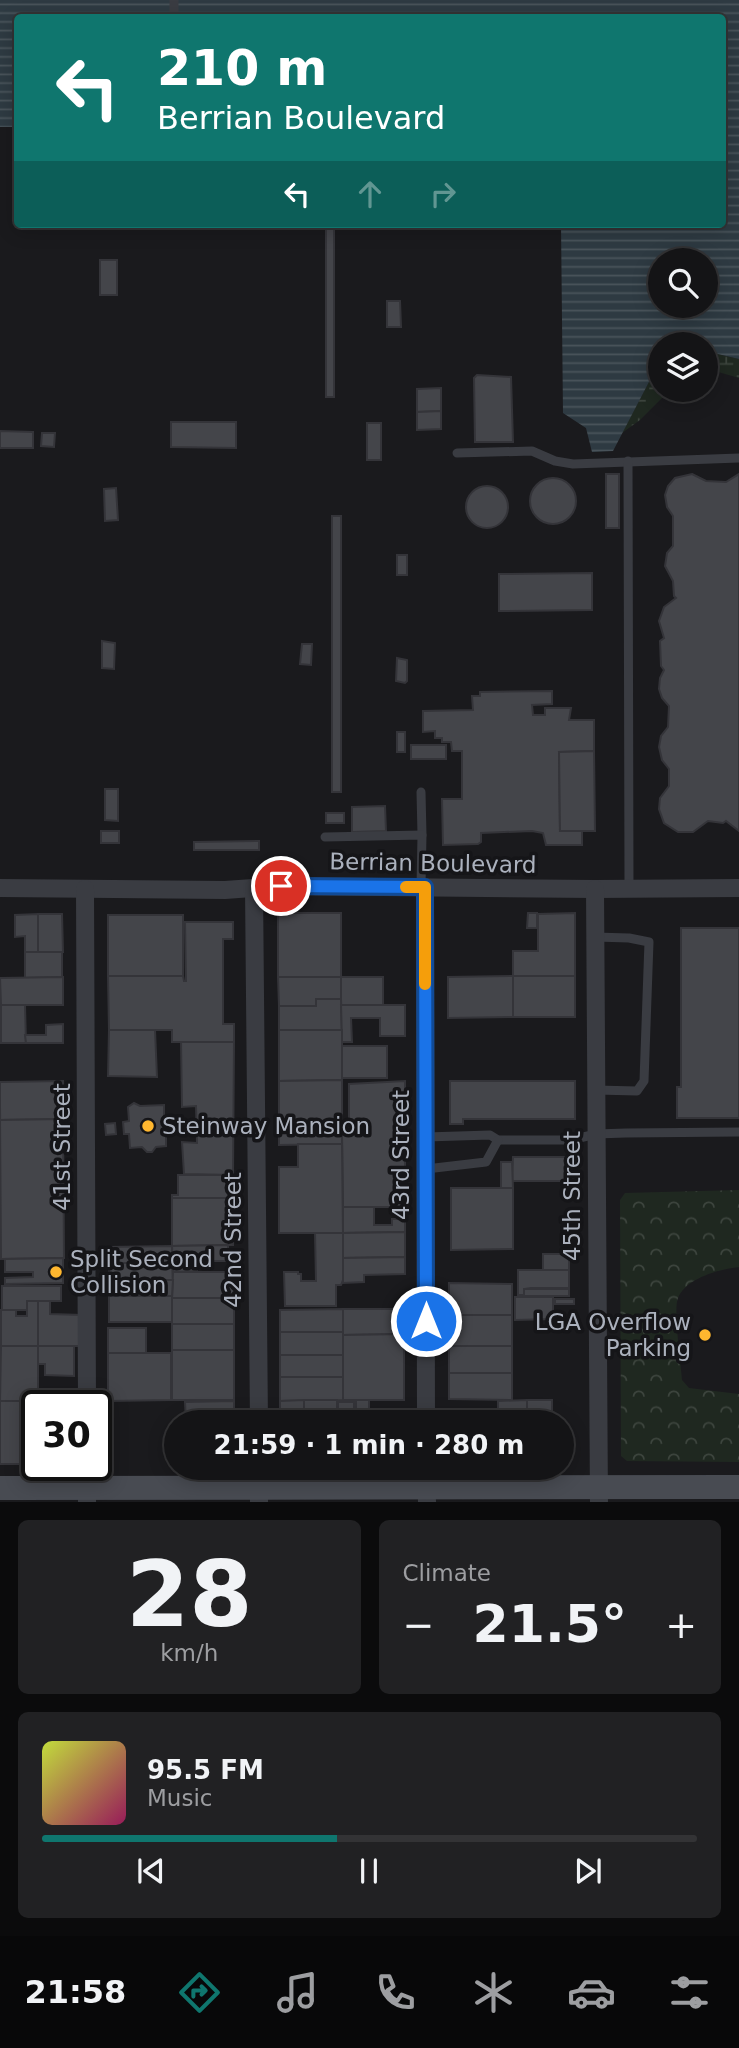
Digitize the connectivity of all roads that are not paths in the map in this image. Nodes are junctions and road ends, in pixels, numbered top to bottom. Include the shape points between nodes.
1 (457, 453) dead end
2 (739, 458) edge
3 (628, 461) junction
4 (421, 792) dead end
5 (422, 835) junction
6 (325, 837) dead end
7 (423, 887) junction
8 (0, 888) edge
9 (254, 888) junction
10 (739, 888) edge
11 (85, 889) junction
12 (595, 889) junction
13 (629, 889) junction
14 (595, 937) junction
15 (596, 1090) junction
16 (739, 1132) edge
17 (596, 1134) junction
18 (426, 1136) junction
19 (498, 1140) junction
20 (426, 1169) junction
21 (87, 1390) edge
22 (259, 1410) edge
23 (426, 1410) edge
24 (87, 1485) edge
25 (259, 1486) edge
26 (426, 1486) edge
27 (739, 1487) edge
28 (0, 1488) edge
29 (598, 1495) edge

1 - 3 lane via 532,451 573,464
2 - 3 lane
3 - 13 lane
4 - 5 lane
5 - 6 lane
5 - 7 lane
7 - 9 street, Berrian Boulevard
7 - 12 street, Berrian Boulevard
7 - 18 street, 43rd Street
8 - 11 street, Berrian Boulevard
9 - 11 street, Berrian Boulevard
9 - 22 street, 42nd Street
10 - 13 street, Berrian Boulevard
11 - 21 street, 41st Street
12 - 13 street, Berrian Boulevard
12 - 14 street, 45th Street
14 - 15 street, 45th Street
14 - 15 lane via 649,942 644,1081 637,1091
15 - 17 street, 45th Street
16 - 17 lane
17 - 19 lane via 571,1140
17 - 29 street, 45th Street
18 - 19 lane via 489,1135
18 - 20 street, 43rd Street
19 - 20 lane via 486,1162
20 - 23 street, 43rd Street
24 - 25 street
24 - 28 street
25 - 26 street
26 - 29 street
27 - 29 street

